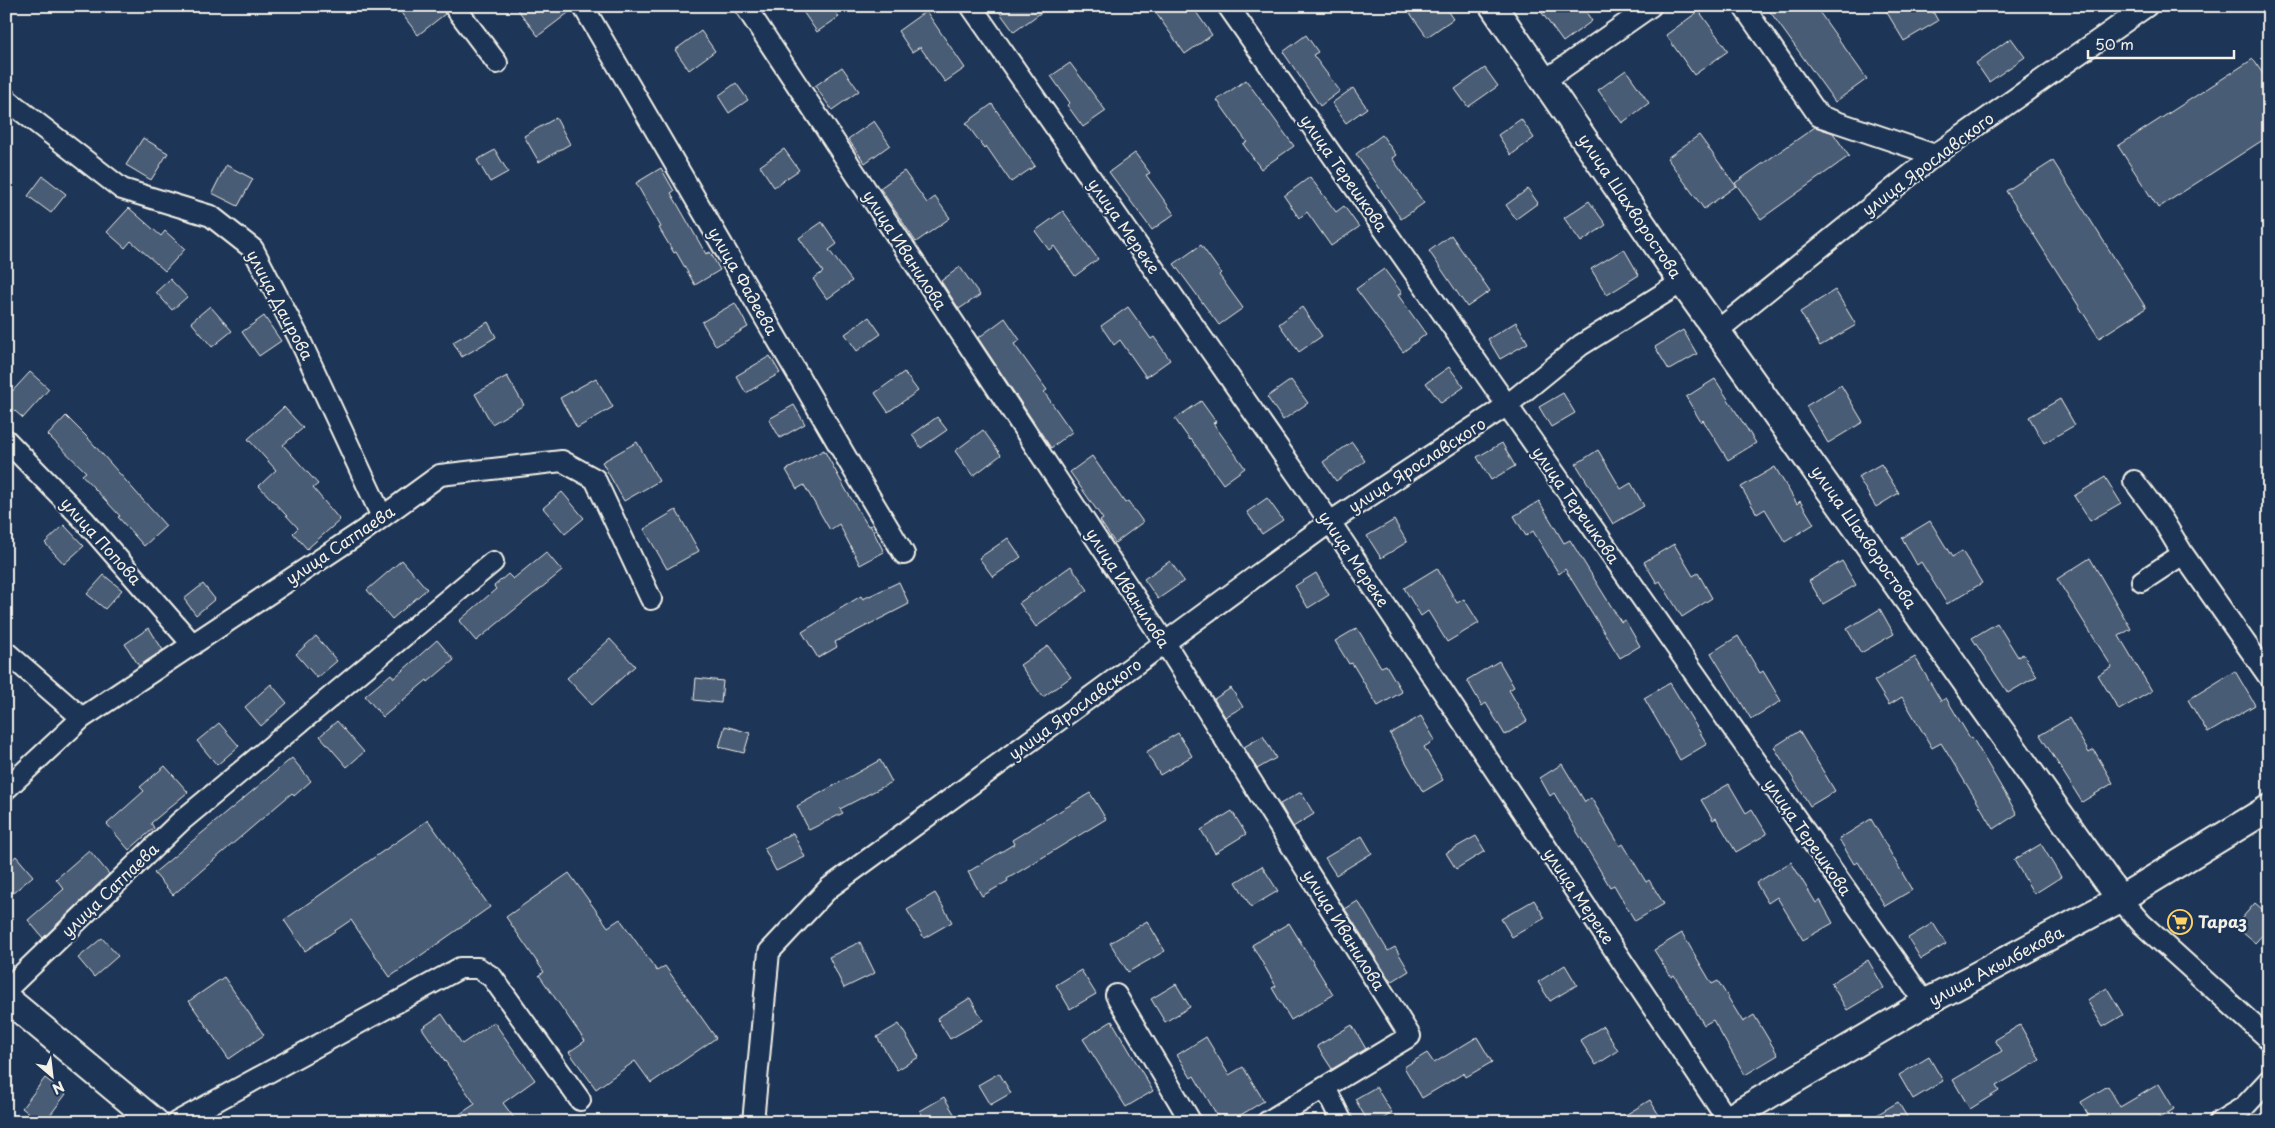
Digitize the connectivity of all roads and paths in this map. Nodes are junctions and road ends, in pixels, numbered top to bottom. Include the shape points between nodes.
1 (454, 6) edge
2 (583, 6) edge
3 (745, 6) edge
4 (970, 6) edge
5 (1228, 6) edge
6 (1493, 6) edge
7 (1651, 6) edge
8 (1743, 6) edge
9 (2146, 6) edge
10 (497, 63) dead end
11 (1544, 81) junction
12 (6, 99) edge
13 (1935, 155) junction
14 (1682, 282) junction
15 (1717, 331) junction
16 (1506, 406) junction
17 (6, 440) edge
18 (2134, 481) dead end
19 (382, 517) junction
20 (1330, 522) junction
21 (904, 554) dead end
22 (2183, 554) junction
23 (493, 562) dead end
24 (2142, 581) dead end
25 (651, 599) dead end
26 (1165, 643) junction
27 (193, 644) junction
28 (6, 652) edge
29 (2269, 677) edge
30 (82, 718) junction
31 (6, 789) edge
32 (2269, 808) edge
33 (2120, 899) junction
34 (6, 990) edge
35 (1116, 995) dead end
36 (6, 998) edge
37 (1925, 1003) junction
38 (2269, 1039) edge
39 (2269, 1080) edge
40 (1325, 1087) junction
41 (580, 1100) dead end
42 (1725, 1120) edge
43 (155, 1122) edge
44 (177, 1122) edge
45 (753, 1122) edge
46 (1191, 1122) edge
47 (1267, 1122) edge
48 (1342, 1122) edge
49 (2219, 1122) edge

1 - 10 street
2 - 21 street, улица Фадеева
3 - 26 street, улица Иванилова
4 - 20 street, улица Мереке
5 - 16 street, улица Терешкова
6 - 11 street, улица Шахворостова
7 - 11 street
8 - 13 street via 1819,116
9 - 13 street, улица Ярославского
11 - 14 street, улица Шахворостова
12 - 19 street, улица Даирова via 122,189 211,216 254,249
13 - 15 street, улица Ярославского
14 - 15 street, улица Шахворостова
14 - 16 street, улица Ярославского via 1581,346
15 - 33 street, улица Шахворостова
16 - 20 street, улица Ярославского
16 - 37 street, улица Терешкова
17 - 27 street, улица Попова via 85,521
18 - 22 street
19 - 25 street, улица Сатпаева via 440,474 562,461 595,479
19 - 27 street, улица Сатпаева
20 - 26 street, улица Ярославского
20 - 42 street, улица Мереке
22 - 24 street
22 - 29 street
23 - 34 street, улица Сатпаева via 180,822
26 - 40 street, улица Иванилова via 1410,1036
26 - 45 street, улица Ярославского via 829,888 769,952
27 - 30 street, улица Сатпаева
28 - 30 street
30 - 31 street, улица Сатпаева
32 - 33 street, улица Акылбекова
33 - 37 street, улица Акылбекова
33 - 38 street, улица Шахворостова via 2142,924
35 - 46 street
36 - 43 street
37 - 42 street, улица Акылбекова
39 - 49 street via 2244,1107
40 - 47 street, улица Иванилова
40 - 48 street
41 - 44 street via 492,977 478,968 460,968

